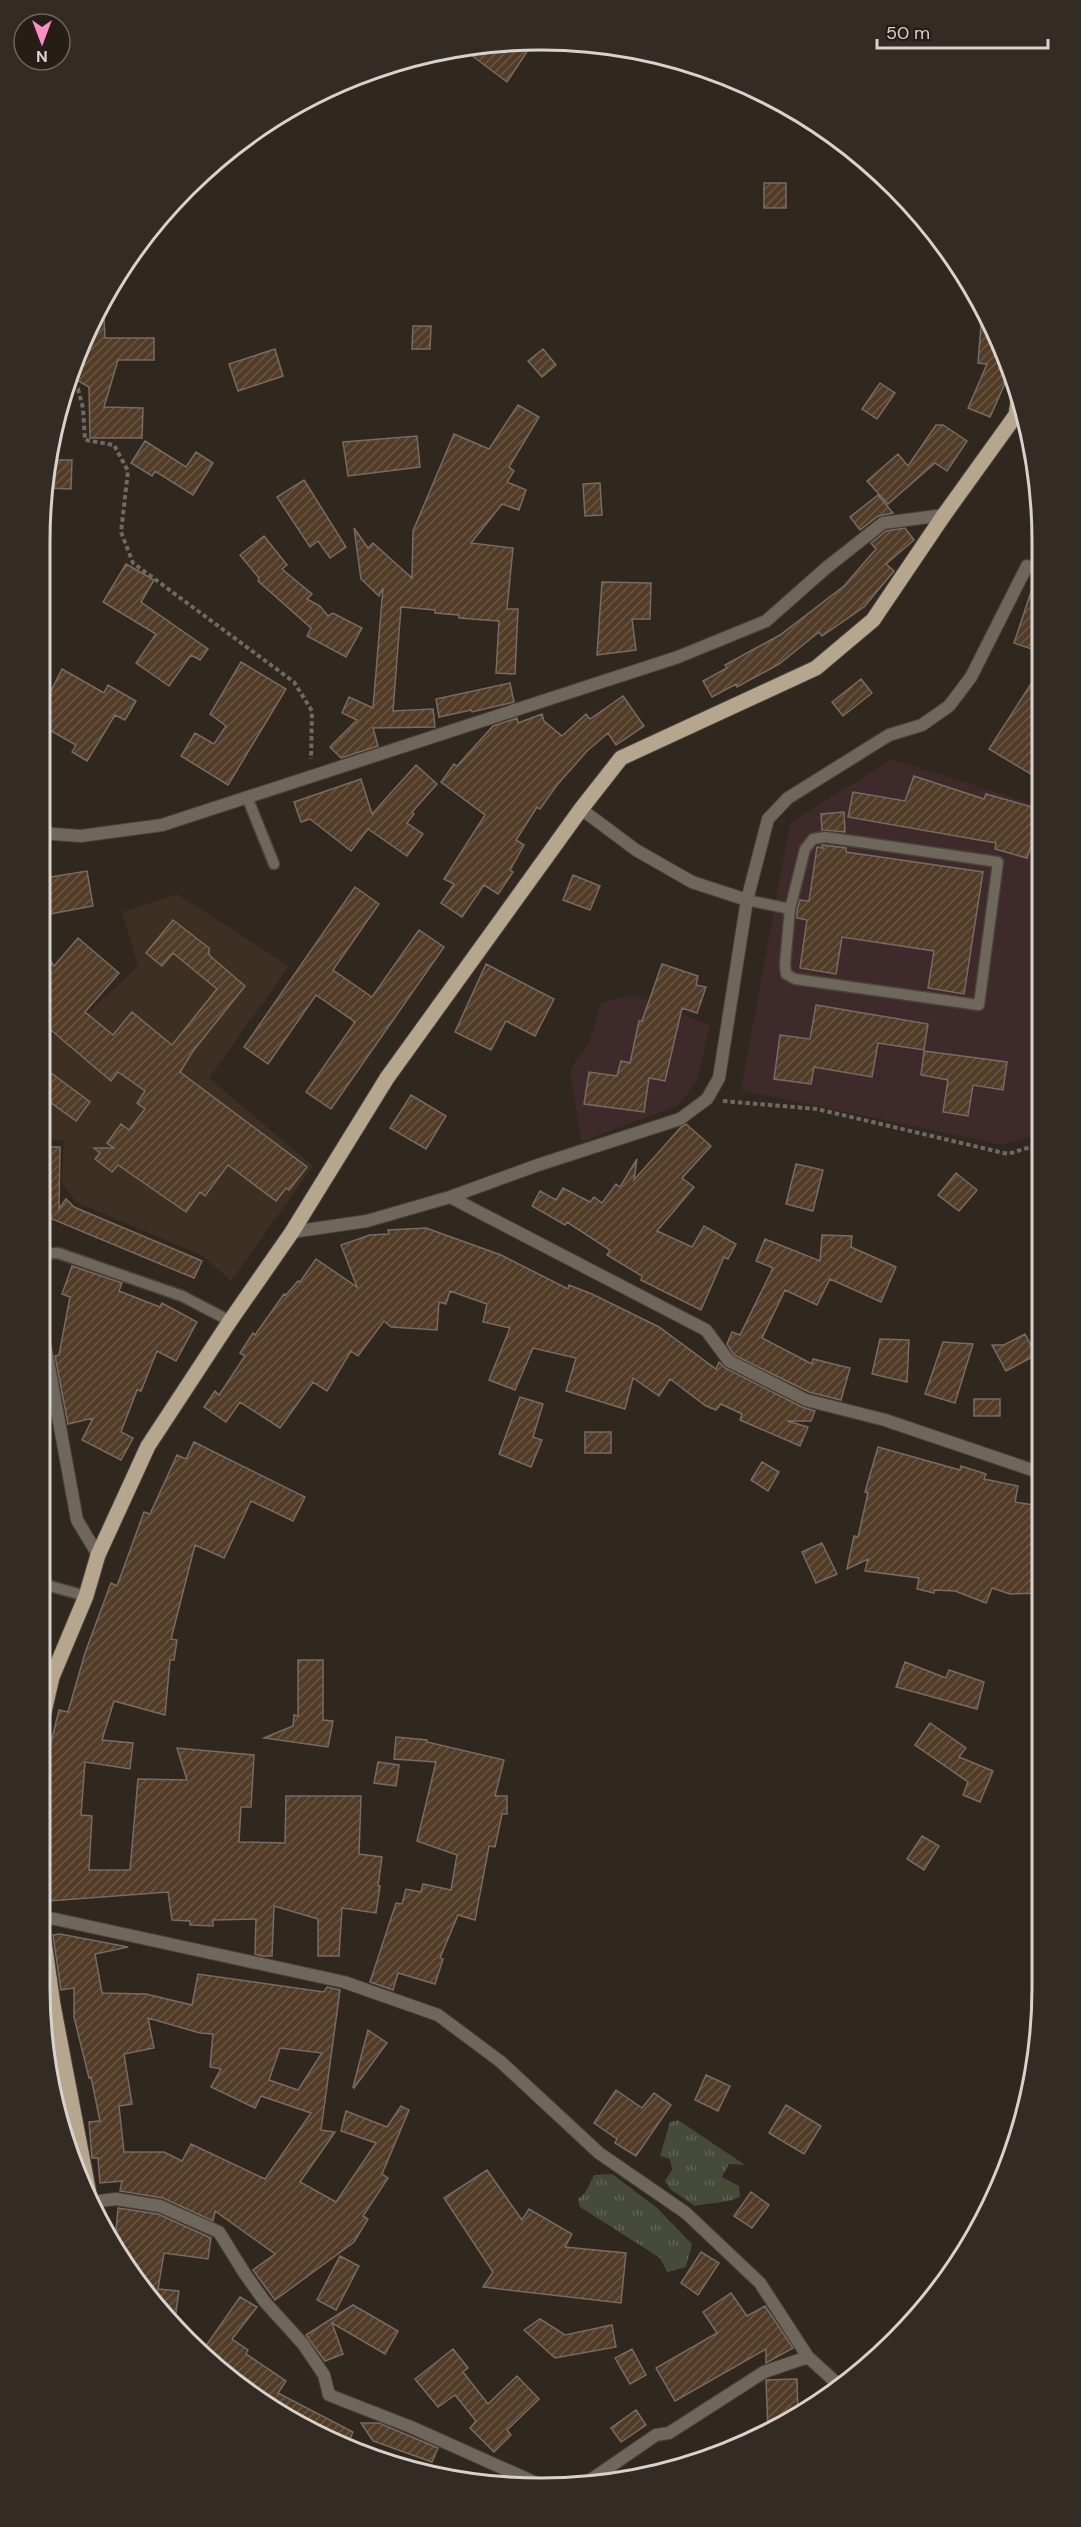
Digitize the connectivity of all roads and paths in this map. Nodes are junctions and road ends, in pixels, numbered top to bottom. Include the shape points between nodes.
1 (75, 387) edge
2 (1016, 416) edge
3 (944, 515) junction
4 (1027, 566) dead end
5 (310, 778) junction
6 (247, 797) junction
7 (581, 809) junction
8 (50, 833) edge
9 (274, 864) dead end
10 (747, 900) junction
11 (790, 909) junction
12 (708, 1099) junction
13 (1032, 1146) edge
14 (450, 1197) junction
15 (292, 1232) junction
16 (50, 1253) edge
17 (230, 1321) junction
18 (50, 1372) edge
19 (1032, 1470) edge
20 (98, 1555) junction
21 (50, 1586) edge
22 (86, 1596) junction
23 (50, 1686) edge
24 (50, 1913) edge
25 (51, 2024) edge
26 (81, 2158) edge
27 (99, 2202) edge
28 (808, 2357) junction
29 (833, 2380) edge
30 (600, 2473) edge
31 (522, 2477) edge

1 - 5 path via 83,408 85,440 114,445 128,471 121,532 133,563 294,682 312,711
2 - 3 main road
3 - 5 street via 883,523 766,621 700,648
3 - 7 main road via 873,620 816,668 621,758
4 - 10 street via 971,677 949,706 922,725 889,735 788,798 768,819
5 - 6 street
6 - 8 street via 162,825 81,836
6 - 9 lane
7 - 10 street via 636,850 692,882
7 - 15 main road via 387,1078
10 - 11 lane
10 - 12 street via 718,1078
11 - 11 lane via 784,964 786,974 795,979 979,1005 998,862 825,837 813,839 805,849
12 - 13 path via 817,1109 1008,1154
12 - 14 street via 680,1119
14 - 15 street via 367,1221
14 - 19 street via 706,1330 729,1361 806,1401 885,1420
15 - 17 main road
16 - 17 lane via 171,1292
17 - 20 main road via 148,1446
18 - 20 street via 77,1520
20 - 22 main road
21 - 22 lane
22 - 23 main road
24 - 28 street via 345,1982 438,2015 501,2062 599,2153 686,2213 760,2283
25 - 26 main road
27 - 31 street via 116,2199 160,2206 219,2232 244,2274 303,2344 324,2375 330,2395
28 - 29 street
28 - 30 street via 764,2372 669,2433 656,2435

